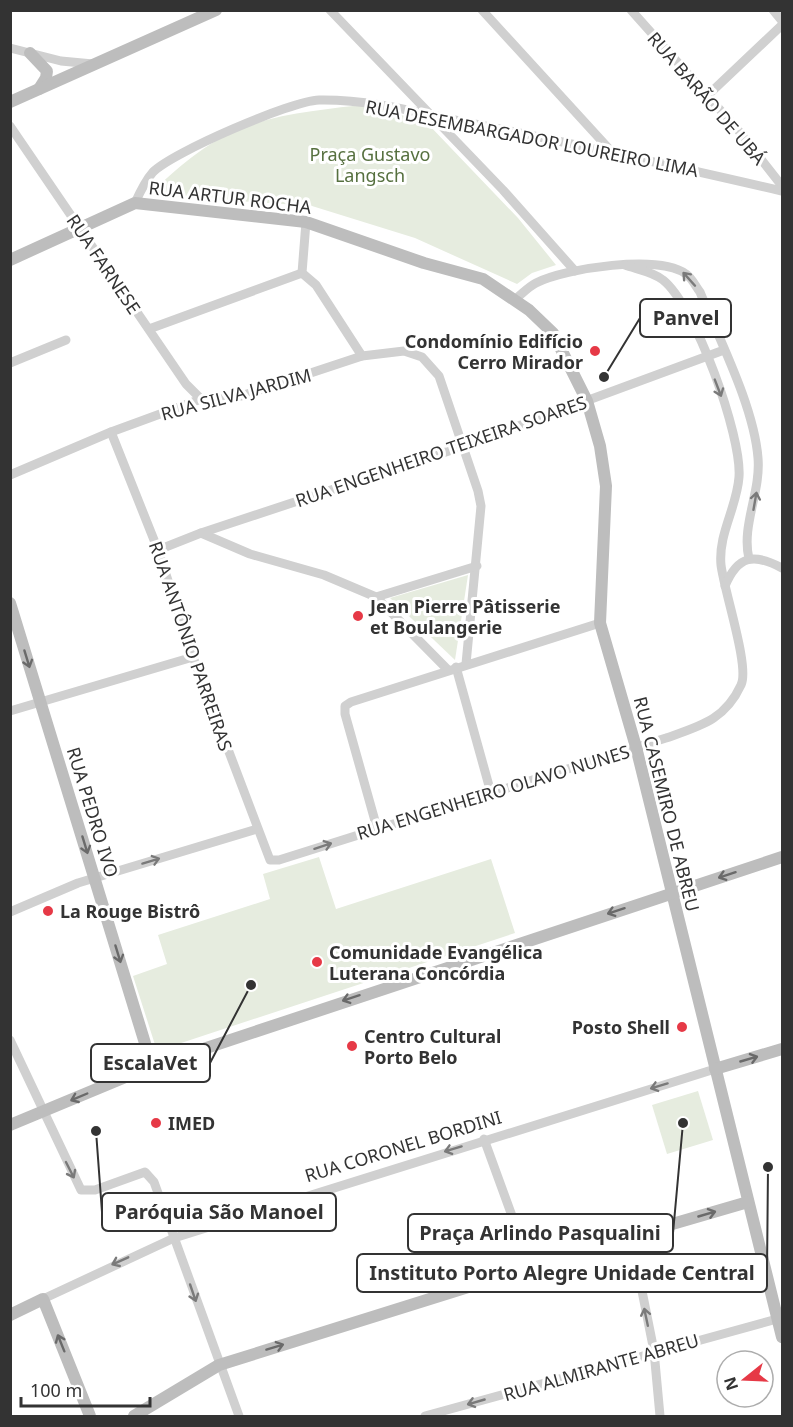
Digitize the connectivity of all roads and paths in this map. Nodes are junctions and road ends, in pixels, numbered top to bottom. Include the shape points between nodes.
1 (216, 10) edge
2 (330, 10) edge
3 (482, 10) edge
4 (631, 10) edge
5 (773, 10) edge
6 (783, 23) edge
7 (10, 48) edge
8 (30, 52) junction
9 (95, 64) junction
10 (38, 90) junction
11 (707, 96) junction
12 (10, 102) edge
13 (434, 116) junction
14 (10, 126) edge
15 (611, 151) junction
16 (783, 186) edge
17 (783, 191) edge
18 (135, 203) junction
19 (306, 222) junction
20 (79, 228) junction
21 (10, 260) edge
22 (625, 265) junction
23 (575, 271) junction
24 (302, 273) junction
25 (514, 300) junction
26 (148, 329) junction
27 (66, 340) dead end
28 (724, 350) junction
29 (362, 356) junction
30 (706, 357) junction
31 (10, 363) edge
32 (201, 399) junction
33 (587, 401) junction
34 (111, 432) junction
35 (464, 446) junction
36 (10, 475) edge
37 (201, 533) junction
38 (158, 550) junction
39 (749, 559) junction
40 (477, 566) junction
41 (783, 568) edge
42 (724, 588) junction
43 (376, 597) junction
44 (10, 603) edge
45 (600, 623) junction
46 (193, 657) junction
47 (466, 664) junction
48 (452, 668) junction
49 (40, 701) junction
50 (10, 711) edge
51 (636, 747) junction
52 (491, 793) junction
53 (377, 828) junction
54 (257, 829) junction
55 (783, 857) edge
56 (270, 860) joint
57 (95, 878) junction
58 (672, 893) junction
59 (10, 912) edge
60 (10, 1040) edge
61 (783, 1049) edge
62 (152, 1066) junction
63 (715, 1069) junction
64 (43, 1112) junction
65 (10, 1125) edge
66 (484, 1139) junction
67 (748, 1202) junction
68 (631, 1236) junction
69 (174, 1238) junction
70 (531, 1268) junction
71 (43, 1299) junction
72 (10, 1315) edge
73 (777, 1319) junction
74 (783, 1337) edge
75 (654, 1351) junction
76 (219, 1365) junction
77 (90, 1416) edge
78 (134, 1416) edge
79 (239, 1416) edge
80 (425, 1416) edge
81 (660, 1416) edge

1 - 9 street
2 - 13 street
3 - 15 street
4 - 11 street, RUA BARÃO DE UBÁ
5 - 6 street
6 - 11 street
7 - 8 street
8 - 9 street via 62,62
8 - 10 street via 47,71
9 - 10 street
10 - 12 street
11 - 16 street, RUA BARÃO DE UBÁ
13 - 15 street, RUA DESEMBARGADOR LOUREIRO LIMA
13 - 18 street, RUA DESEMBARGADOR LOUREIRO LIMA via 370,103 316,100 244,124 174,156 154,172
13 - 23 street
14 - 20 street, RUA FARNESE
15 - 17 street, RUA DESEMBARGADOR LOUREIRO LIMA
18 - 19 street, RUA ARTUR ROCHA
18 - 20 street, RUA ARTUR ROCHA
19 - 24 street
19 - 25 street, RUA ARTUR ROCHA via 483,279
20 - 21 street, RUA ARTUR ROCHA
20 - 26 street, RUA FARNESE
22 - 23 street
28 -> 22 street via 700,292 688,274 669,265
22 - 30 street, RUA ENGENHEIRO OLAVO NUNES via 662,279 680,300
23 - 25 street via 537,283
24 - 26 street
24 - 29 street via 316,285
25 - 33 street, RUA CASEMIRO DE ABREU via 553,333
26 - 32 street, RUA FARNESE
27 - 31 street
28 - 30 street, RUA ENGENHEIRO TEIXEIRA SOARES
39 -> 28 street via 747,541 756,499 758,458 750,418
29 - 32 street, RUA SILVA JARDIM via 235,398
29 - 35 street, RUA SILVA JARDIM via 404,351 422,357 439,376
30 - 33 street, RUA ENGENHEIRO TEIXEIRA SOARES
30 -> 42 street, RUA ENGENHEIRO OLAVO NUNES via 733,426 739,464 739,479 723,536
32 - 34 street, RUA SILVA JARDIM
33 - 35 street, RUA ENGENHEIRO TEIXEIRA SOARES
33 - 45 street, RUA CASEMIRO DE ABREU via 606,486
34 - 36 street, RUA SILVA JARDIM
34 - 38 street, RUA ANTÔNIO PARREIRAS
35 - 37 street, RUA ENGENHEIRO TEIXEIRA SOARES
35 - 40 street, RUA SILVA JARDIM via 481,506
37 - 38 street, RUA ENGENHEIRO TEIXEIRA SOARES
37 - 43 street
38 - 46 street, RUA ANTÔNIO PARREIRAS
39 - 41 street via 768,560
39 - 42 street via 738,564
40 - 43 street
40 - 47 street, RUA SILVA JARDIM
42 - 51 street, RUA ENGENHEIRO OLAVO NUNES via 741,649 743,682 728,709 705,724
43 - 48 street
44 -> 49 street, RUA PEDRO IVO
45 - 47 street
45 - 51 street, RUA CASEMIRO DE ABREU
46 - 49 street
46 - 54 street, RUA ANTÔNIO PARREIRAS
47 - 48 street
48 - 52 street
48 - 53 street via 345,706
49 - 50 street
49 -> 57 street, RUA PEDRO IVO
51 - 52 street, RUA ENGENHEIRO OLAVO NUNES
51 - 58 street, RUA CASEMIRO DE ABREU
52 - 53 street, RUA ENGENHEIRO OLAVO NUNES
56 -> 53 street, RUA ENGENHEIRO OLAVO NUNES
54 - 56 street, RUA ANTÔNIO PARREIRAS
57 -> 54 street
55 -> 58 street
57 - 59 street
57 -> 62 street, RUA PEDRO IVO
58 -> 62 street
58 - 63 street, RUA CASEMIRO DE ABREU
60 - 64 street
63 -> 61 street, RUA CORONEL BORDINI
62 -> 64 street
63 -> 66 street, RUA CORONEL BORDINI
63 - 67 street, RUA CASEMIRO DE ABREU
64 - 65 street
64 -> 69 street via 81,1190 95,1190 144,1172 154,1182
66 -> 69 street, RUA CORONEL BORDINI
66 - 70 street
68 -> 67 street
67 - 73 street, RUA CASEMIRO DE ABREU
68 - 70 street
75 -> 68 street
69 -> 71 street, RUA CORONEL BORDINI
69 -> 76 street
76 -> 70 street
71 - 72 street, RUA CORONEL BORDINI
77 -> 71 street
73 - 74 street, RUA CASEMIRO DE ABREU
73 - 75 street, RUA ALMIRANTE ABREU
75 -> 80 street, RUA ALMIRANTE ABREU
75 - 81 street
76 - 78 street
76 - 79 street

